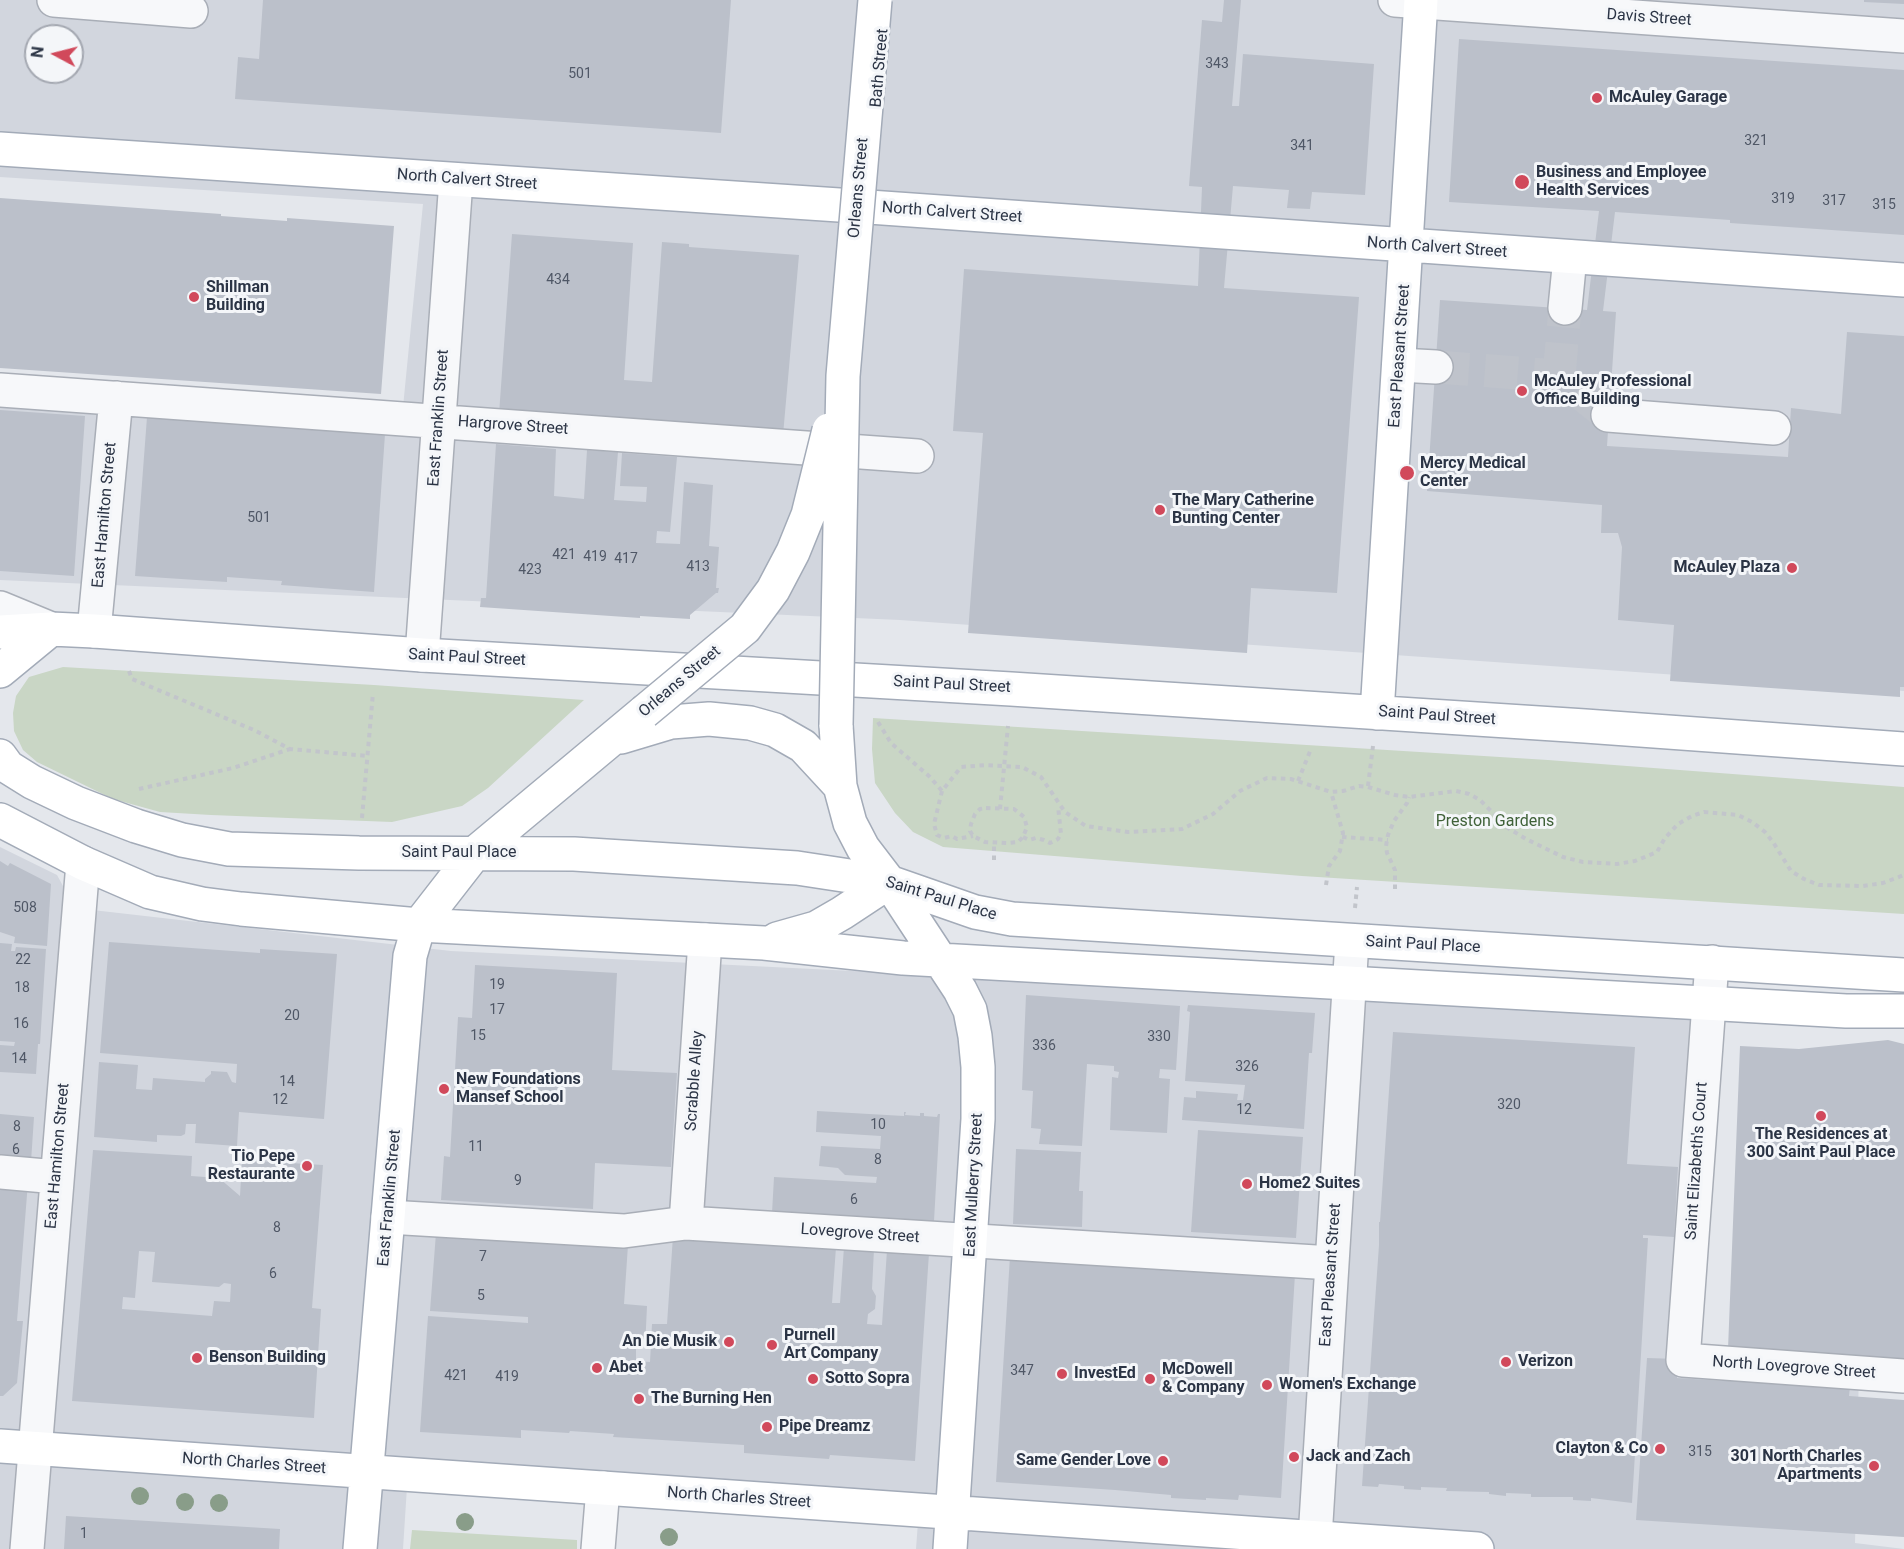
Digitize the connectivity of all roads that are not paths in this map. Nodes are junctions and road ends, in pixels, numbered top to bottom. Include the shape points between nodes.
1 (54, 0) edge
2 (875, 0) edge
3 (886, 0) edge
4 (1412, 1) edge
5 (191, 11) dead end
6 (1904, 36) edge
7 (0, 149) edge
8 (456, 180) junction
9 (869, 207) junction
10 (1407, 246) junction
11 (1570, 257) junction
12 (1904, 280) edge
13 (1564, 308) tunnel mouth
14 (1399, 364) junction
15 (1436, 367) tunnel mouth
16 (843, 376) junction
17 (0, 390) edge
18 (116, 398) junction
19 (1608, 416) tunnel mouth
20 (439, 421) junction
21 (1774, 428) dead end
22 (917, 456) dead end
23 (0, 608) edge
24 (51, 629) junction
25 (94, 631) junction
26 (0, 632) edge
27 (422, 656) junction
28 (0, 671) edge
29 (1377, 713) junction
30 (609, 741) junction
31 (1904, 749) edge
32 (0, 756) edge
33 (840, 786) junction
34 (0, 820) edge
35 (475, 853) junction
36 (83, 863) junction
37 (889, 882) junction
38 (419, 925) junction
39 (705, 940) junction
40 (1352, 941) junction
41 (764, 943) junction
42 (940, 958) junction
43 (1712, 962) junction
44 (1904, 975) edge
45 (1350, 982) junction
46 (1709, 1002) junction
47 (1904, 1011) edge
48 (0, 1172) edge
49 (57, 1177) junction
50 (388, 1217) junction
51 (686, 1223) junction
52 (972, 1242) junction
53 (1332, 1263) junction
54 (1683, 1360) joint
55 (1904, 1376) edge
56 (0, 1446) edge
57 (34, 1449) junction
58 (366, 1472) junction
59 (603, 1488) junction
60 (953, 1512) junction
61 (1325, 1542) edge
62 (27, 1549) edge
63 (360, 1549) edge
64 (598, 1549) edge
65 (950, 1549) edge
66 (1477, 1549) edge

1 - 5 street
2 - 16 main road, Orleans Street, bridge
3 - 9 street, Bath Street
4 - 6 street, Davis Street
4 - 10 main road, East Pleasant Street
7 - 8 main road, North Calvert Street
8 - 9 main road, North Calvert Street
8 - 20 street, East Franklin Street
9 - 10 main road, North Calvert Street
10 - 11 main road, North Calvert Street
10 - 14 main road, East Pleasant Street
11 - 12 main road, North Calvert Street
11 - 13 street
14 - 15 street
14 - 29 main road, East Pleasant Street
16 - 30 main road, Orleans Street, bridge via 808,515 773,590 745,628
16 - 33 main road, Orleans Street, bridge via 836,725
17 - 18 street, Hargrove Street
18 - 20 street, Hargrove Street
18 - 25 street, East Hamilton Street
19 - 21 street
20 - 22 street, Hargrove Street
20 - 27 street, East Franklin Street
23 - 24 street
24 - 25 main road, Saint Paul Street
24 - 26 main road, Saint Paul Street
24 - 28 main road
25 - 27 main road, Saint Paul Street
27 - 29 main road, Saint Paul Street
29 - 31 main road, Saint Paul Street
30 - 33 main road via 671,722 709,719 750,723 775,730 803,746
30 - 35 main road, Orleans Street
32 - 35 main road, Saint Paul Place via 8,767 32,782 76,803 183,840 230,849
33 - 37 main road, Orleans Street via 850,823
34 - 36 main road
35 - 37 main road, Saint Paul Place via 574,854 797,868
35 - 38 main road, Orleans Street
36 - 38 main road via 150,892 202,904
36 - 49 street, East Hamilton Street
37 - 40 main road, Saint Paul Place via 975,912 1012,919
37 - 41 main road via 816,928
37 - 42 main road, East Mulberry Street
38 - 39 main road
38 - 50 main road, East Franklin Street via 410,956
39 - 41 main road
39 - 51 street, Scrabble Alley
40 - 43 main road, Saint Paul Place
40 - 45 street, East Pleasant Street
41 - 42 main road
42 - 45 main road
42 - 52 main road, East Mulberry Street via 970,1010 975,1036 978,1119
43 - 44 main road, Saint Paul Place
43 - 46 street, Saint Elizabeth's Court
45 - 46 main road
45 - 53 street, East Pleasant Street
46 - 47 main road
46 - 54 street, Saint Elizabeth's Court
48 - 49 street
49 - 57 street, East Hamilton Street
50 - 51 street, Lovegrove Street via 624,1231
50 - 58 main road, East Franklin Street
51 - 52 street, Lovegrove Street
52 - 53 street, Lovegrove Street
52 - 60 main road, East Mulberry Street
53 - 61 street, East Pleasant Street
54 - 55 street, North Lovegrove Street
56 - 57 main road, North Charles Street
57 - 58 main road, North Charles Street
57 - 62 street, East Hamilton Street
58 - 59 main road, North Charles Street
58 - 63 main road, East Franklin Street
59 - 60 main road, North Charles Street
59 - 64 street
60 - 61 main road, North Charles Street
60 - 65 main road, East Mulberry Street
61 - 66 main road, North Charles Street

